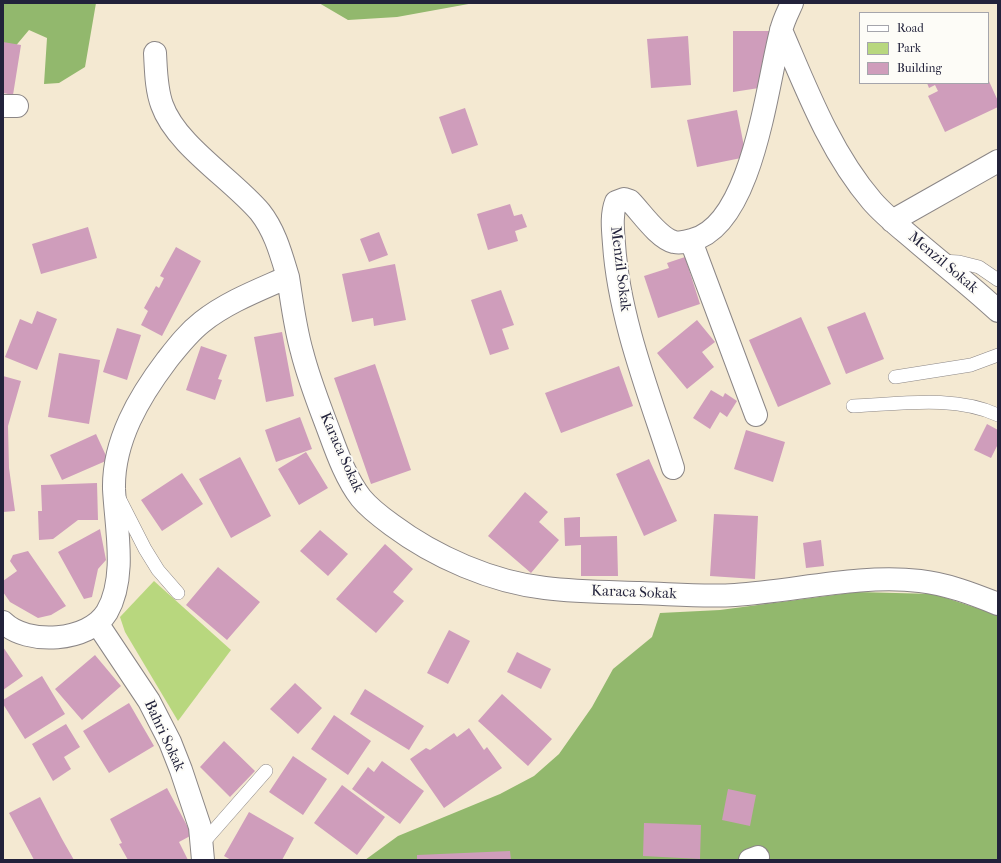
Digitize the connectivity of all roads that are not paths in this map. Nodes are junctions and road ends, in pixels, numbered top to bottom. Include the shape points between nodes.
1 (786, 3) edge
2 (792, 3) edge
3 (781, 30) junction
4 (155, 54) dead end
5 (998, 161) edge
6 (892, 221) junction
7 (690, 241) junction
8 (941, 261) junction
9 (288, 277) junction
10 (998, 280) edge
11 (998, 311) edge
12 (998, 355) edge
13 (895, 377) dead end
14 (853, 406) dead end
15 (756, 415) dead end
16 (998, 415) edge
17 (673, 468) dead end
18 (114, 487) junction
19 (178, 593) dead end
20 (998, 604) edge
21 (3, 622) edge
22 (97, 623) junction
23 (266, 771) dead end
24 (203, 852) edge

1 - 3 street
2 - 3 street, Menzil Sokak
3 - 6 street, Menzil Sokak via 824,124 849,171 872,202
3 - 7 street, Menzil Sokak via 756,142 743,181 722,218 712,230
4 - 9 street, Karaca Sokak via 157,84 162,105 172,126 261,213 272,230
5 - 6 street
6 - 8 street, Menzil Sokak
7 - 15 street
7 - 17 street, Menzil Sokak via 673,242 662,236 630,201 624,199 616,202 613,227 615,259 625,313
8 - 10 lane via 979,267
8 - 11 street, Menzil Sokak
9 - 18 street via 215,313 182,341 138,405 122,439 116,462
9 - 20 street, Karaca Sokak via 302,350 315,394 352,486 377,514 434,553 505,580 544,588 708,596 860,581 896,580 942,585
12 - 13 lane via 971,365
14 - 16 lane via 931,402 960,405
18 - 19 lane via 145,549 158,570
18 - 22 street via 118,579 109,607
21 - 22 street via 21,634 38,637 64,636
22 - 24 street, Bahri Sokak via 160,721 200,826
23 - 24 lane

